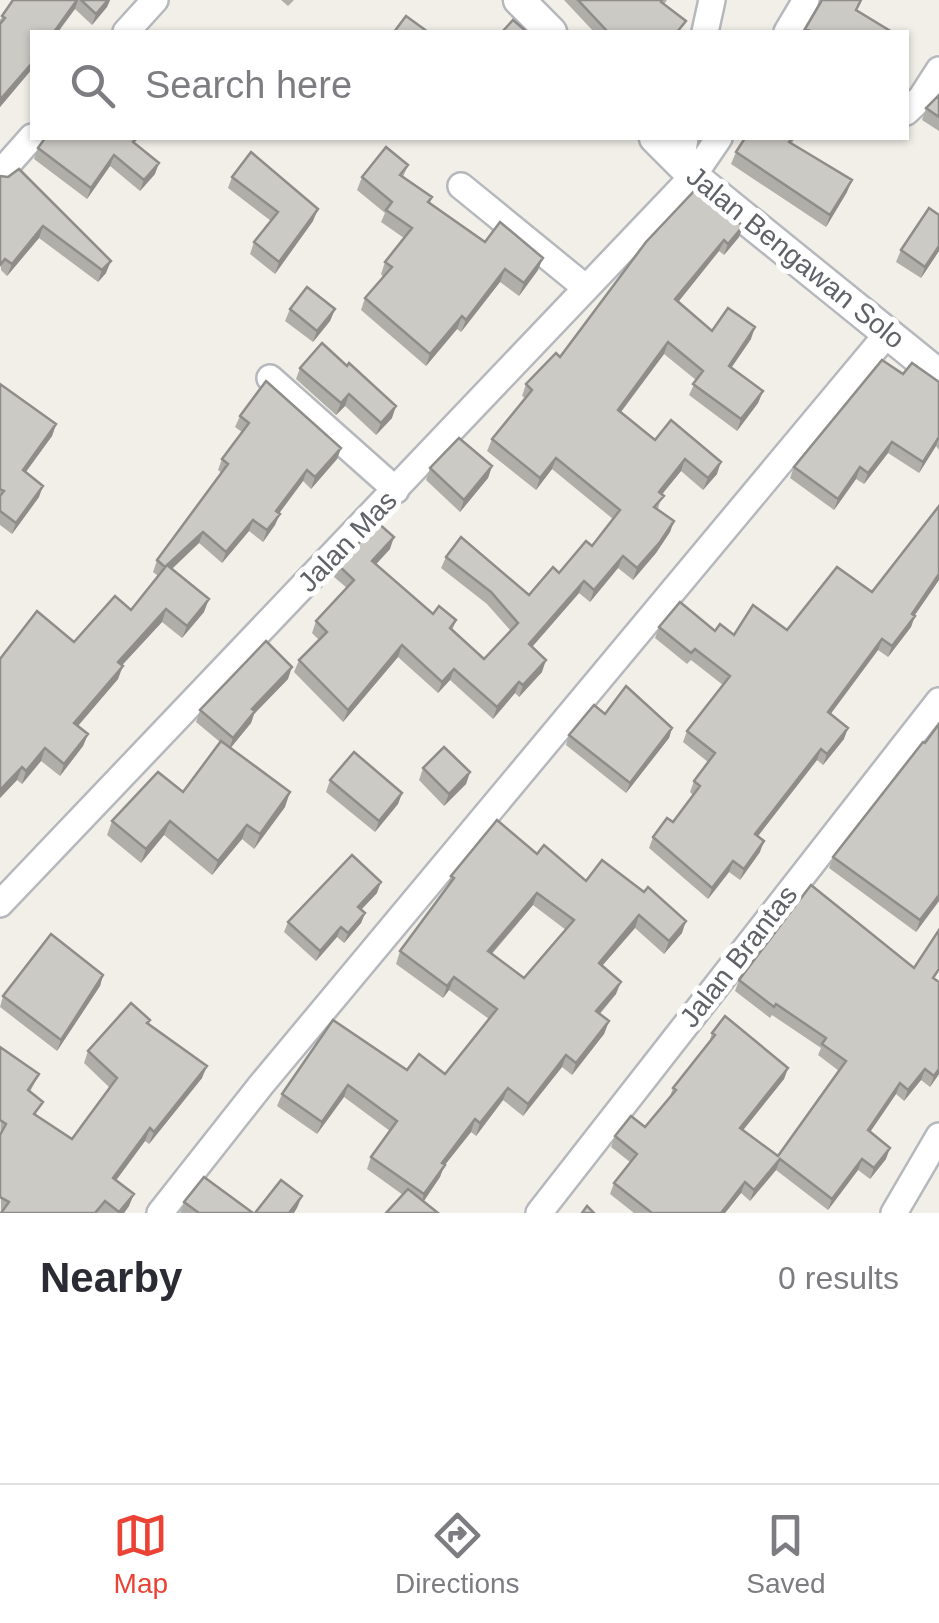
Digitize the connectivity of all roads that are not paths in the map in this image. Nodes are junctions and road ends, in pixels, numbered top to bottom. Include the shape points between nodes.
1 (155, 0) edge
2 (519, 0) edge
3 (712, 0) edge
4 (806, 0) edge
5 (128, 30) edge
6 (549, 30) edge
7 (705, 30) edge
8 (788, 30) edge
9 (939, 70) edge
10 (909, 108) edge
11 (30, 138) edge
12 (658, 140) edge
13 (716, 140) edge
14 (686, 159) edge
15 (0, 173) edge
16 (461, 186) dead end
17 (586, 288) junction
18 (888, 333) junction
19 (939, 374) edge
20 (270, 378) edge
21 (396, 490) junction
22 (939, 700) edge
23 (0, 904) edge
24 (939, 1136) edge
25 (160, 1213) edge
26 (538, 1213) edge
27 (894, 1213) edge

1 - 5 street
2 - 6 street
3 - 7 street
4 - 8 street
9 - 10 street
11 - 15 street
12 - 14 street, Jalan Bengawan Solo
13 - 14 street, Jalan Mas
14 - 17 street, Jalan Mas
14 - 18 street, Jalan Bengawan Solo
16 - 17 street
17 - 21 street, Jalan Mas
18 - 19 street, Jalan Bengawan Solo
18 - 25 street
20 - 21 street
21 - 23 street, Jalan Mas
22 - 26 street, Jalan Brantas
24 - 27 street

